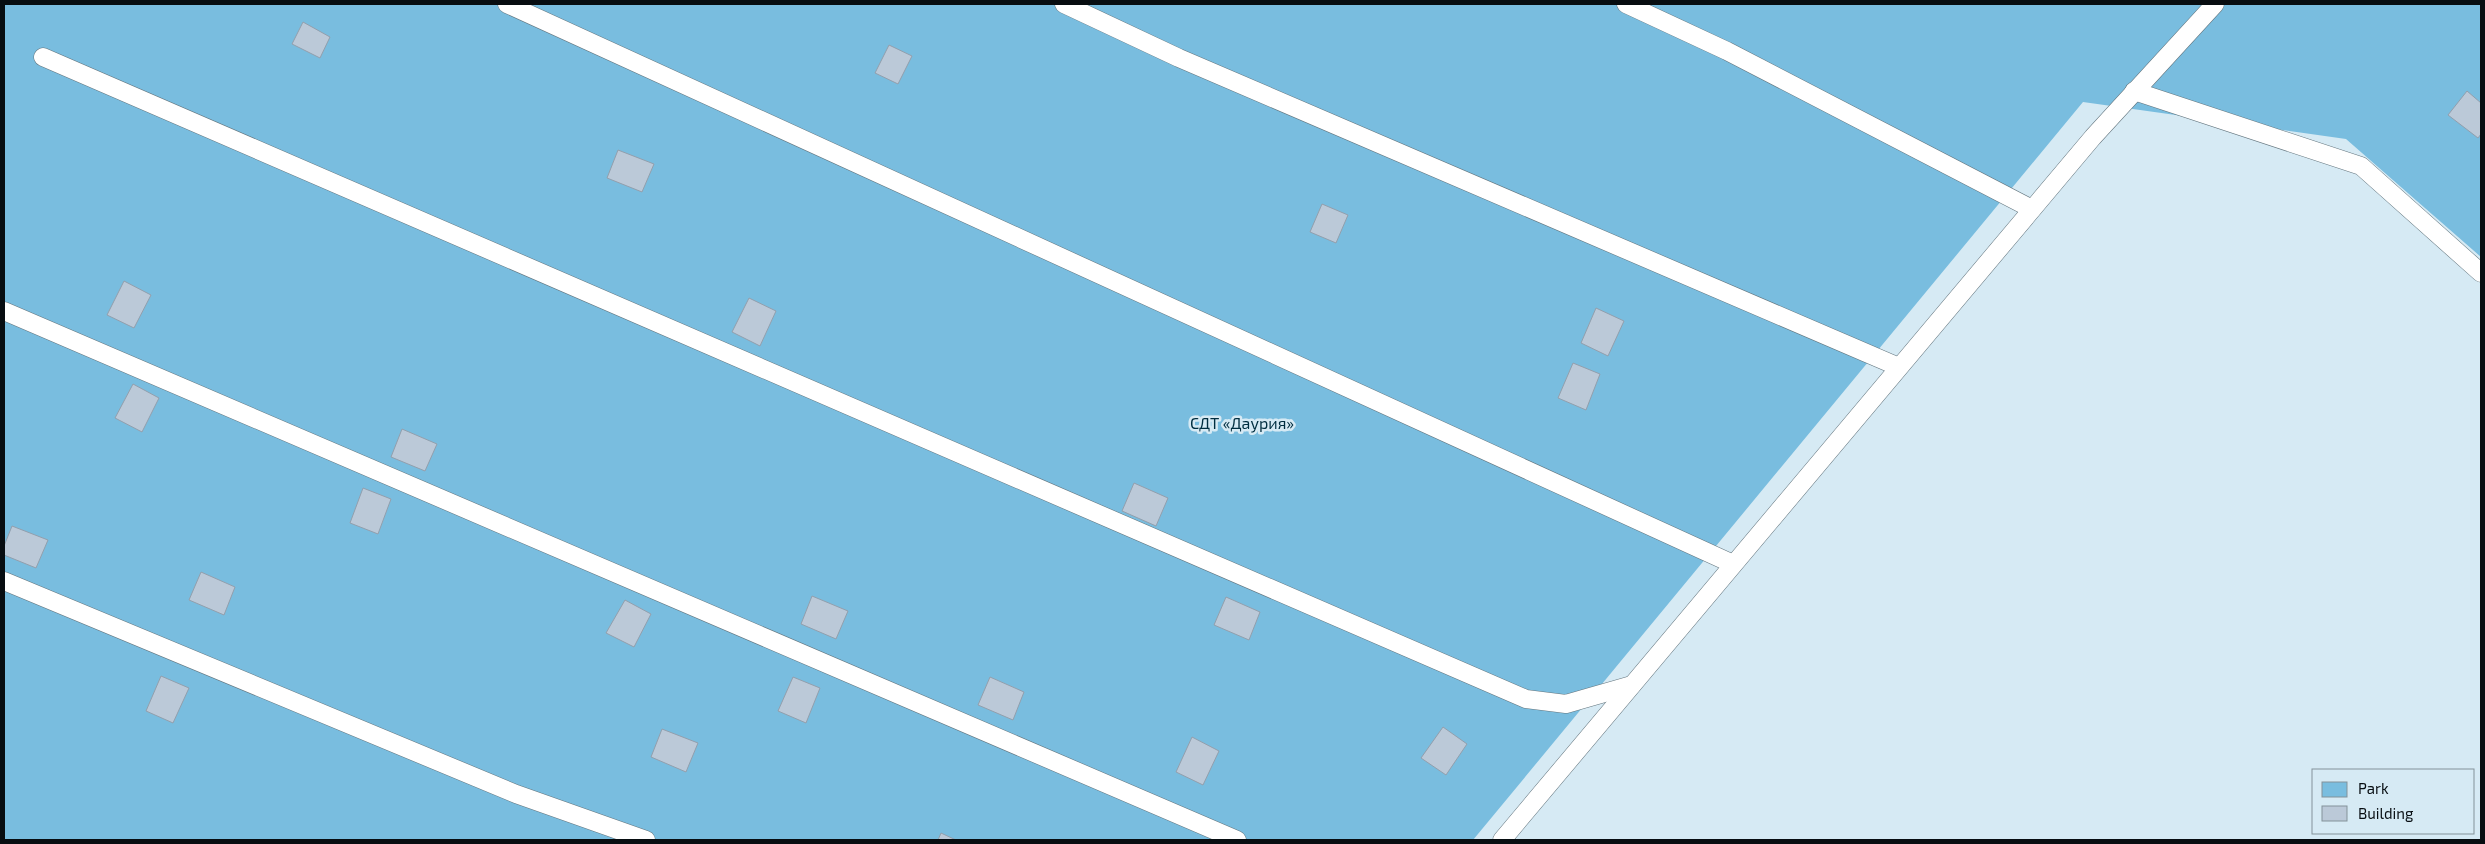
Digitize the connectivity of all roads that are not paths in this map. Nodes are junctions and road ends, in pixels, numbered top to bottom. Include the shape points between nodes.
1 (507, 4) edge
2 (1064, 4) edge
3 (1626, 4) edge
4 (2215, 4) edge
5 (43, 57) dead end
6 (2134, 92) junction
7 (2032, 209) junction
8 (2481, 273) edge
9 (4, 311) edge
10 (1899, 367) junction
11 (1733, 564) junction
12 (4, 581) edge
13 (1632, 685) junction
14 (646, 840) edge
15 (1237, 840) edge
16 (1502, 840) edge

1 - 11 lane
2 - 10 lane via 1179,58
3 - 7 lane via 1727,50
4 - 6 lane
5 - 13 lane via 1526,699 1566,704
6 - 7 lane
6 - 8 lane via 2361,166
7 - 10 lane
9 - 15 lane
10 - 11 lane
11 - 13 lane
12 - 14 lane via 516,794
13 - 16 lane

